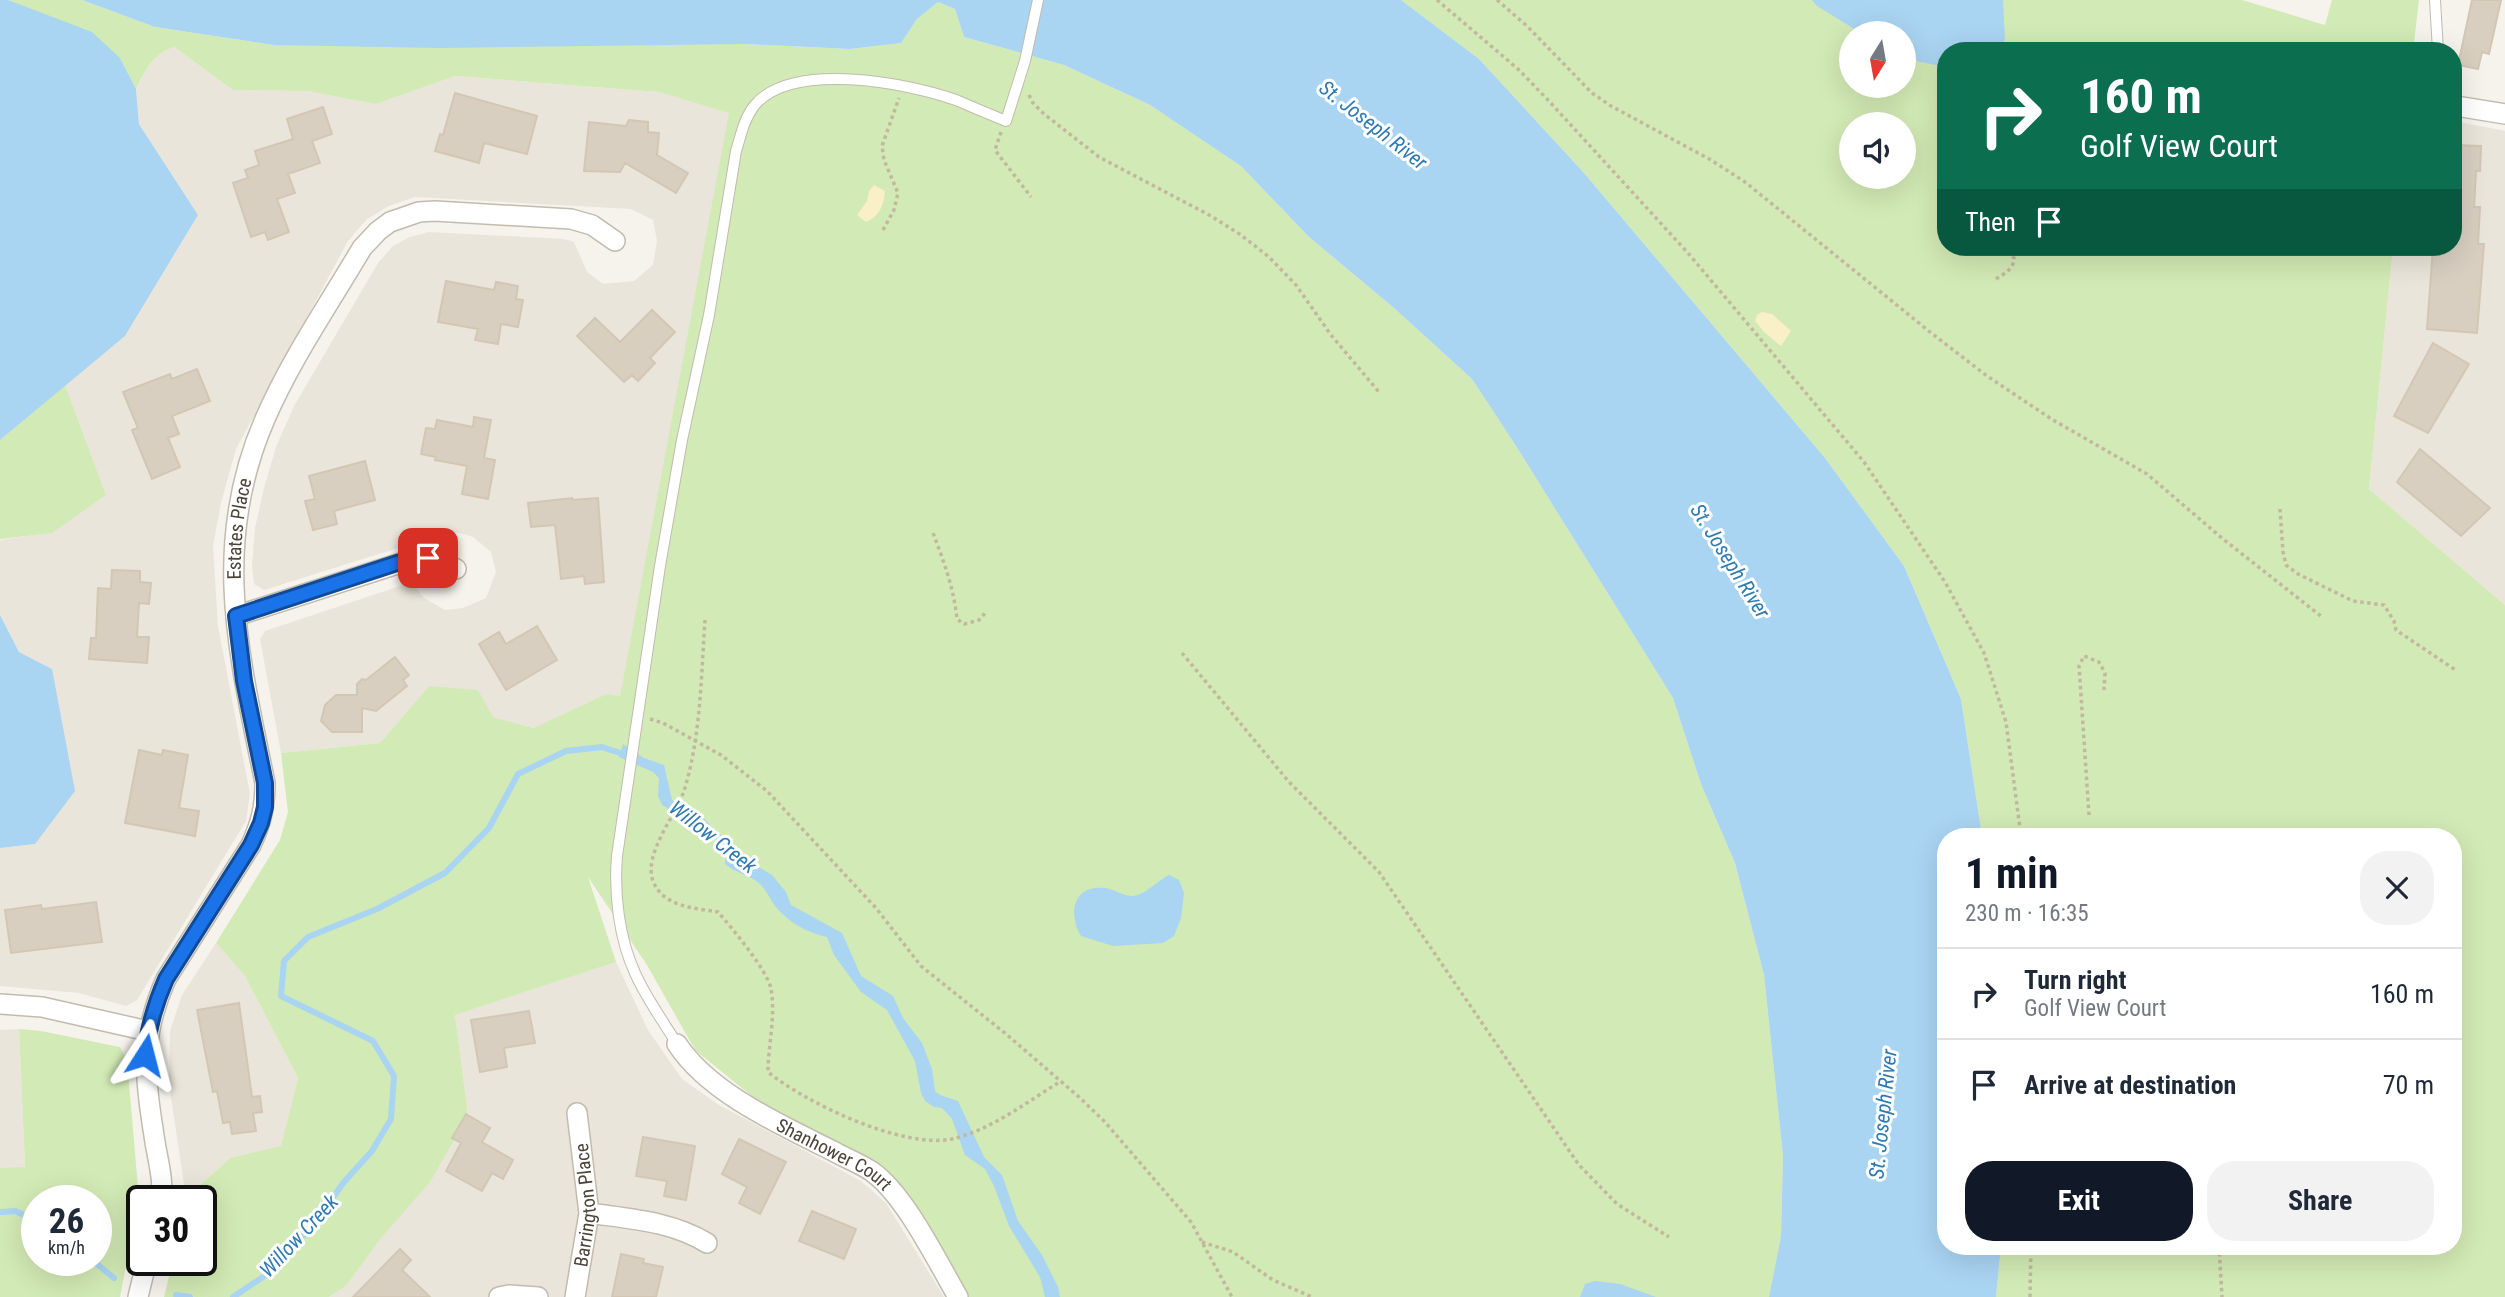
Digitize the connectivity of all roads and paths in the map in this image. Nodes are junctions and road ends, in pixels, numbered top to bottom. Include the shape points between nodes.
1 (1038, 0) edge
2 (1437, 0) edge
3 (1497, 0) edge
4 (2435, 0) edge
5 (2437, 42) edge
6 (1020, 77) junction
7 (902, 87) junction
8 (2462, 106) edge
9 (2505, 114) edge
10 (1006, 121) junction
11 (1031, 197) dead end
12 (883, 230) dead end
13 (615, 241) dead end
14 (2012, 256) edge
15 (1996, 279) dead end
16 (1380, 391) dead end
17 (2280, 509) dead end
18 (933, 533) dead end
19 (457, 569) dead end
20 (987, 611) dead end
21 (236, 616) junction
22 (2322, 617) dead end
23 (705, 620) dead end
24 (1182, 653) dead end
25 (2457, 671) dead end
26 (2104, 690) dead end
27 (638, 715) junction
28 (695, 739) junction
29 (2089, 815) dead end
30 (2020, 828) edge
31 (0, 1004) edge
32 (148, 1031) junction
33 (677, 1044) joint
34 (1061, 1081) junction
35 (577, 1113) dead end
36 (161, 1185) edge
37 (589, 1213) junction
38 (1669, 1237) dead end
39 (1202, 1242) junction
40 (707, 1243) dead end
41 (2031, 1255) edge
42 (2220, 1255) edge
43 (143, 1276) edge
44 (138, 1297) edge
45 (499, 1297) edge
46 (538, 1297) edge
47 (575, 1297) edge
48 (958, 1297) edge
49 (1232, 1297) edge
50 (1311, 1297) edge
51 (2030, 1297) edge
52 (2222, 1297) edge

1 - 6 lane
2 - 30 path via 1548,100 1688,253 1864,461 1945,582 1984,653 2006,722
3 - 22 path via 1592,93 1745,183 1987,376 2147,474
4 - 5 lane
6 - 10 lane
6 - 16 path via 1033,103 1099,157 1211,216 1269,257
7 - 10 lane via 954,100
7 - 12 path via 882,146 898,193
7 - 27 lane via 842,79 786,84 755,105 744,125 671,503
8 - 9 street
10 - 11 path via 995,150
13 - 21 street, Estates Place via 592,225 571,219 435,211 404,216 378,231 362,248 265,420 240,499 233,559
14 - 15 path via 2012,268
17 - 25 path via 2286,565 2353,601 2384,605 2396,630
18 - 20 path via 956,599 957,620 964,624 979,620
19 - 21 street via 439,560 416,558
21 - 32 street, Estates Place via 265,783 265,807 251,845 166,979
23 - 28 path
24 - 38 path via 1289,782 1379,872 1579,1165 1617,1204
26 - 29 path via 2105,673 2099,662 2084,656 2079,666
27 - 28 path
27 - 33 lane via 617,856 619,921 635,973
28 - 34 path via 768,791 876,908 921,965
28 - 34 path via 680,799 653,861 653,880 665,897 678,905 718,912 771,985 768,1072 866,1125 899,1135 950,1139 981,1129
31 - 32 street via 42,1007
32 - 36 street, Estates Place via 145,1078
33 - 48 street, Shanhower Court via 722,1090 871,1171 891,1189
34 - 39 path via 1105,1122 1192,1222
35 - 37 street, Barrington Place
37 - 40 street via 668,1225
37 - 47 street, Barrington Place
39 - 49 path
39 - 50 path via 1233,1252 1273,1280
41 - 51 path
42 - 52 path
43 - 44 street
45 - 46 street

